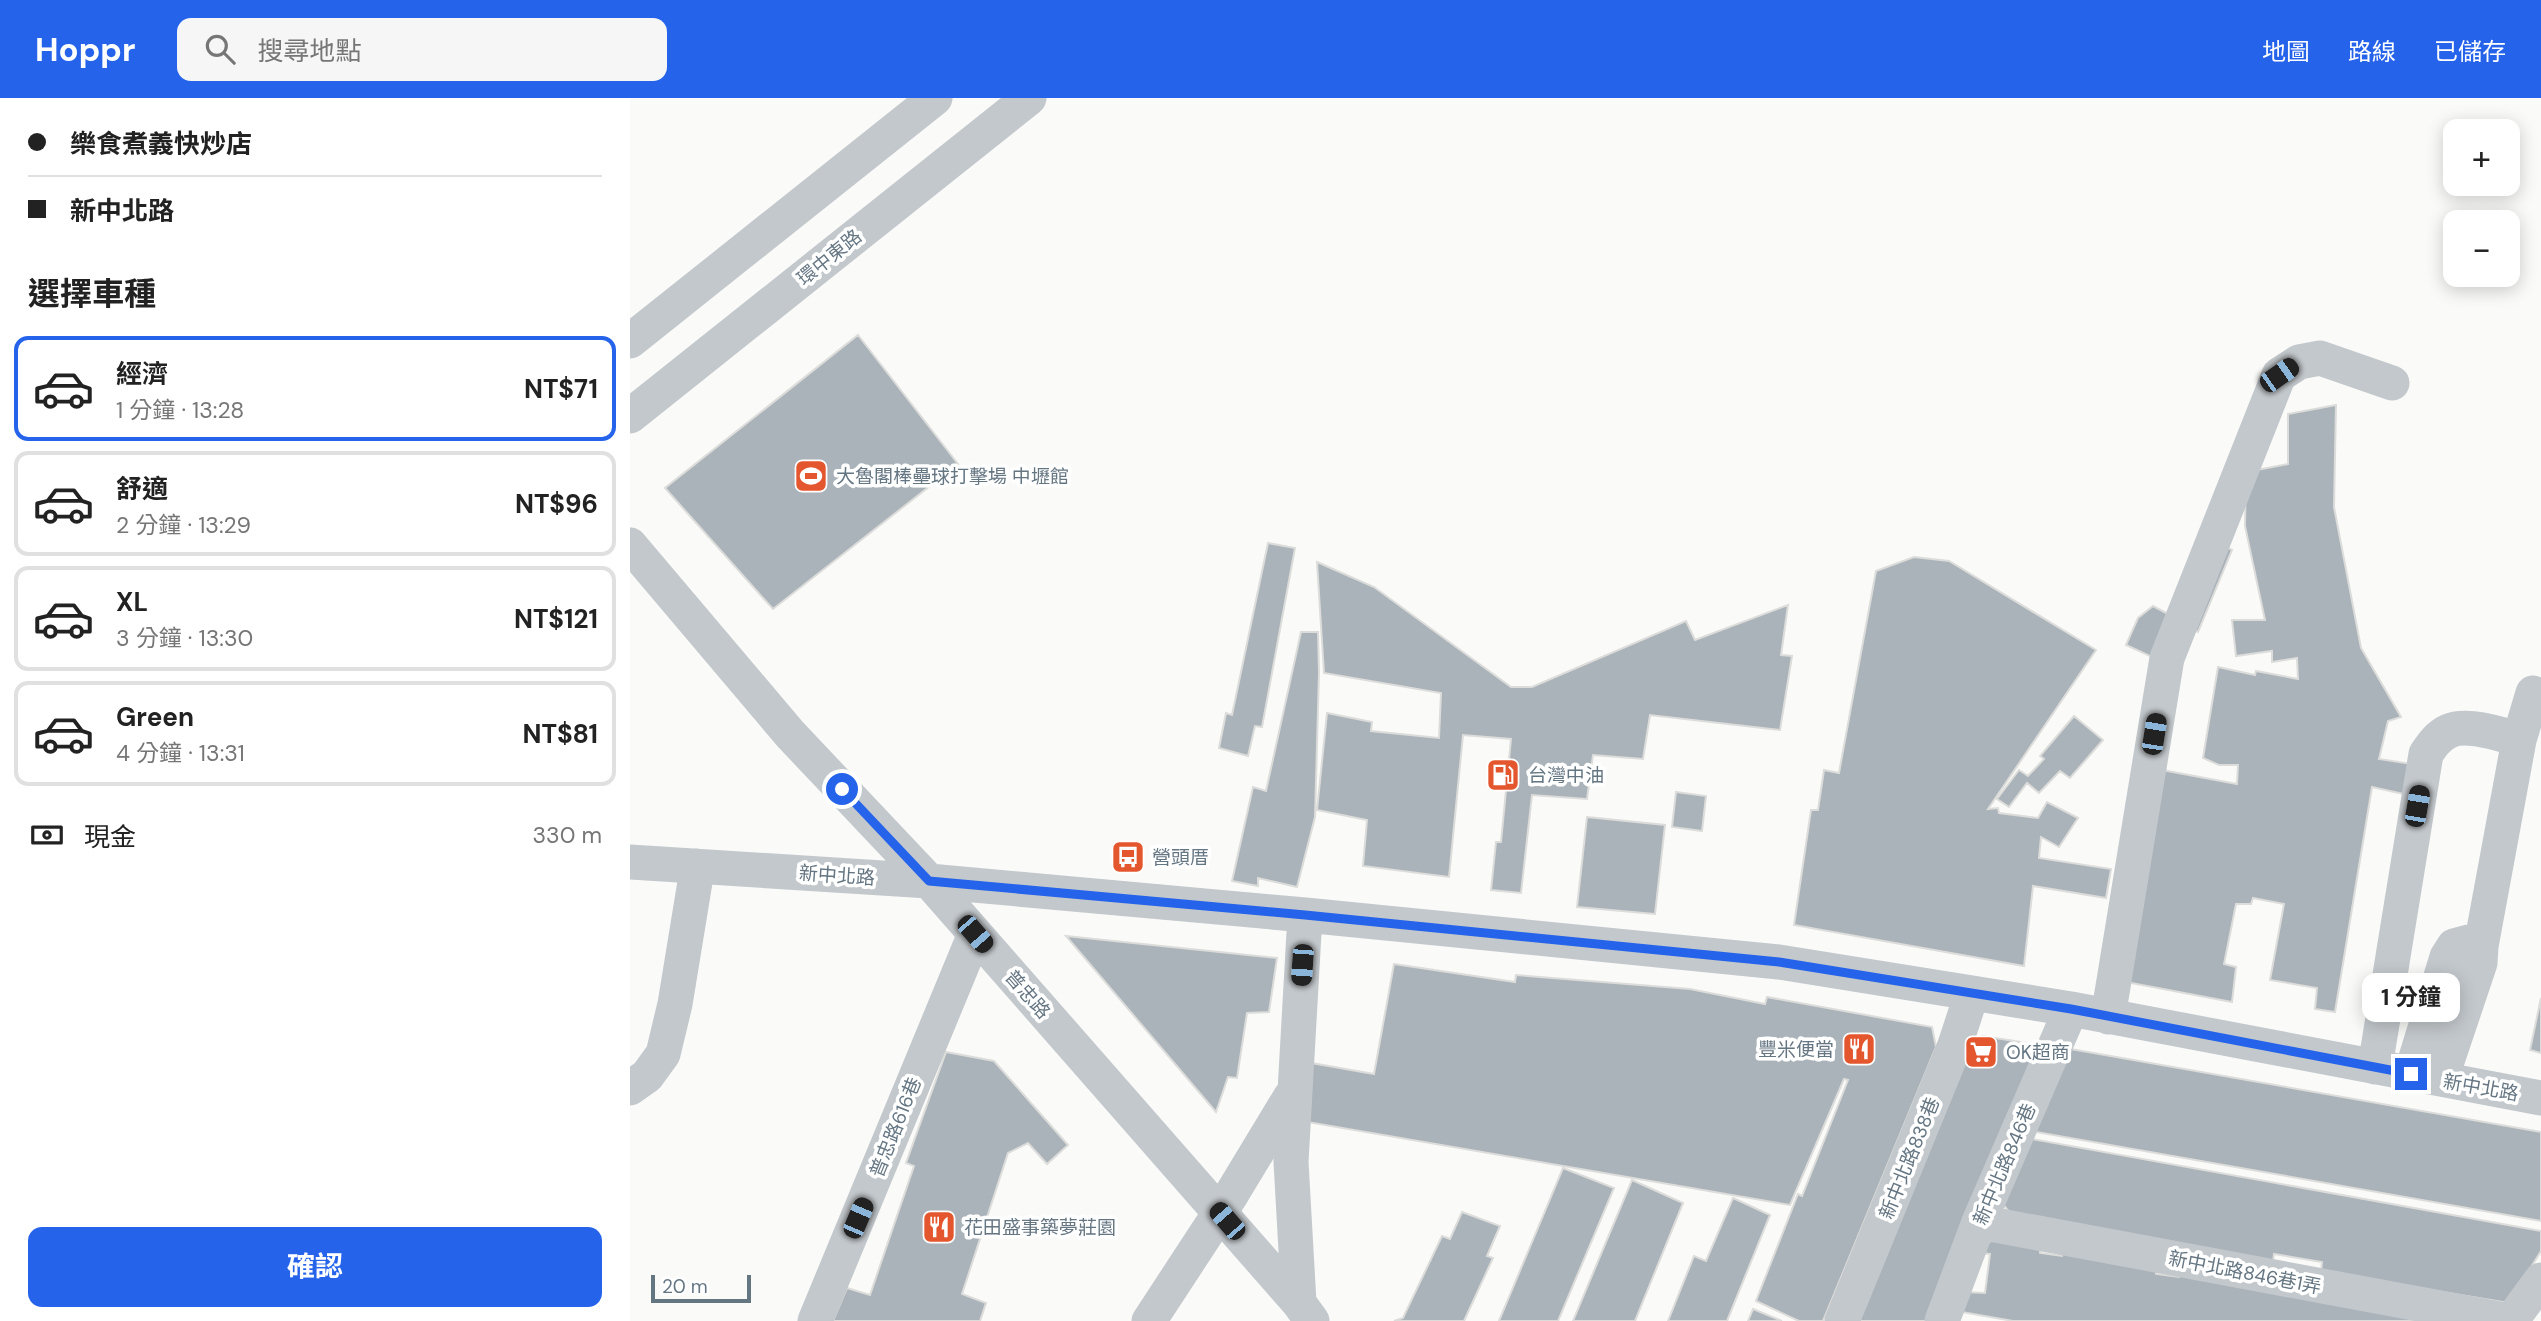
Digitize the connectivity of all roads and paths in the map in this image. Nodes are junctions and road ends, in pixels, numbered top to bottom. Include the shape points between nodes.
1 (936, 98) edge
2 (1029, 98) edge
3 (630, 341) edge
4 (2392, 383) dead end
5 (630, 416) edge
6 (630, 545) edge
7 (2533, 693) dead end
8 (2519, 740) junction
9 (630, 862) edge
10 (696, 866) junction
11 (929, 881) junction
12 (1305, 915) junction
13 (975, 934) junction
14 (1972, 993) junction
15 (2071, 1009) junction
16 (2108, 1017) junction
17 (2375, 1067) junction
18 (2426, 1077) junction
19 (630, 1088) edge
20 (1295, 1091) junction
21 (2541, 1098) edge
22 (1979, 1223) junction
23 (2541, 1280) edge
24 (1305, 1312) edge
25 (815, 1321) edge
26 (1150, 1321) edge
27 (1842, 1321) edge
28 (1942, 1321) edge
29 (2510, 1321) edge

1 - 3 street
2 - 5 street, 環中東路
4 - 16 street via 2320,358 2299,362 2279,375 2166,657
6 - 11 street, 普忠路 via 790,734
7 - 8 street
8 - 17 street via 2488,730 2451,729 2435,740 2426,754
8 - 18 street via 2480,963
9 - 10 street, 新中北路
10 - 11 street, 新中北路
10 - 19 street via 663,1054 647,1076
11 - 12 street, 新中北路
11 - 13 street, 普忠路
12 - 14 street, 新中北路 via 1779,962
12 - 20 street
13 - 24 street, 普忠路
13 - 25 street, 普忠路616巷
14 - 15 street, 新中北路
14 - 27 street, 新中北路838巷
15 - 16 street, 新中北路
15 - 22 street, 新中北路846巷
16 - 17 street, 新中北路
17 - 18 street, 新中北路
18 - 21 street, 新中北路
20 - 24 street via 1291,1162
20 - 26 street
22 - 28 street, 新中北路846巷
22 - 29 street, 新中北路846巷1弄
23 - 29 street

